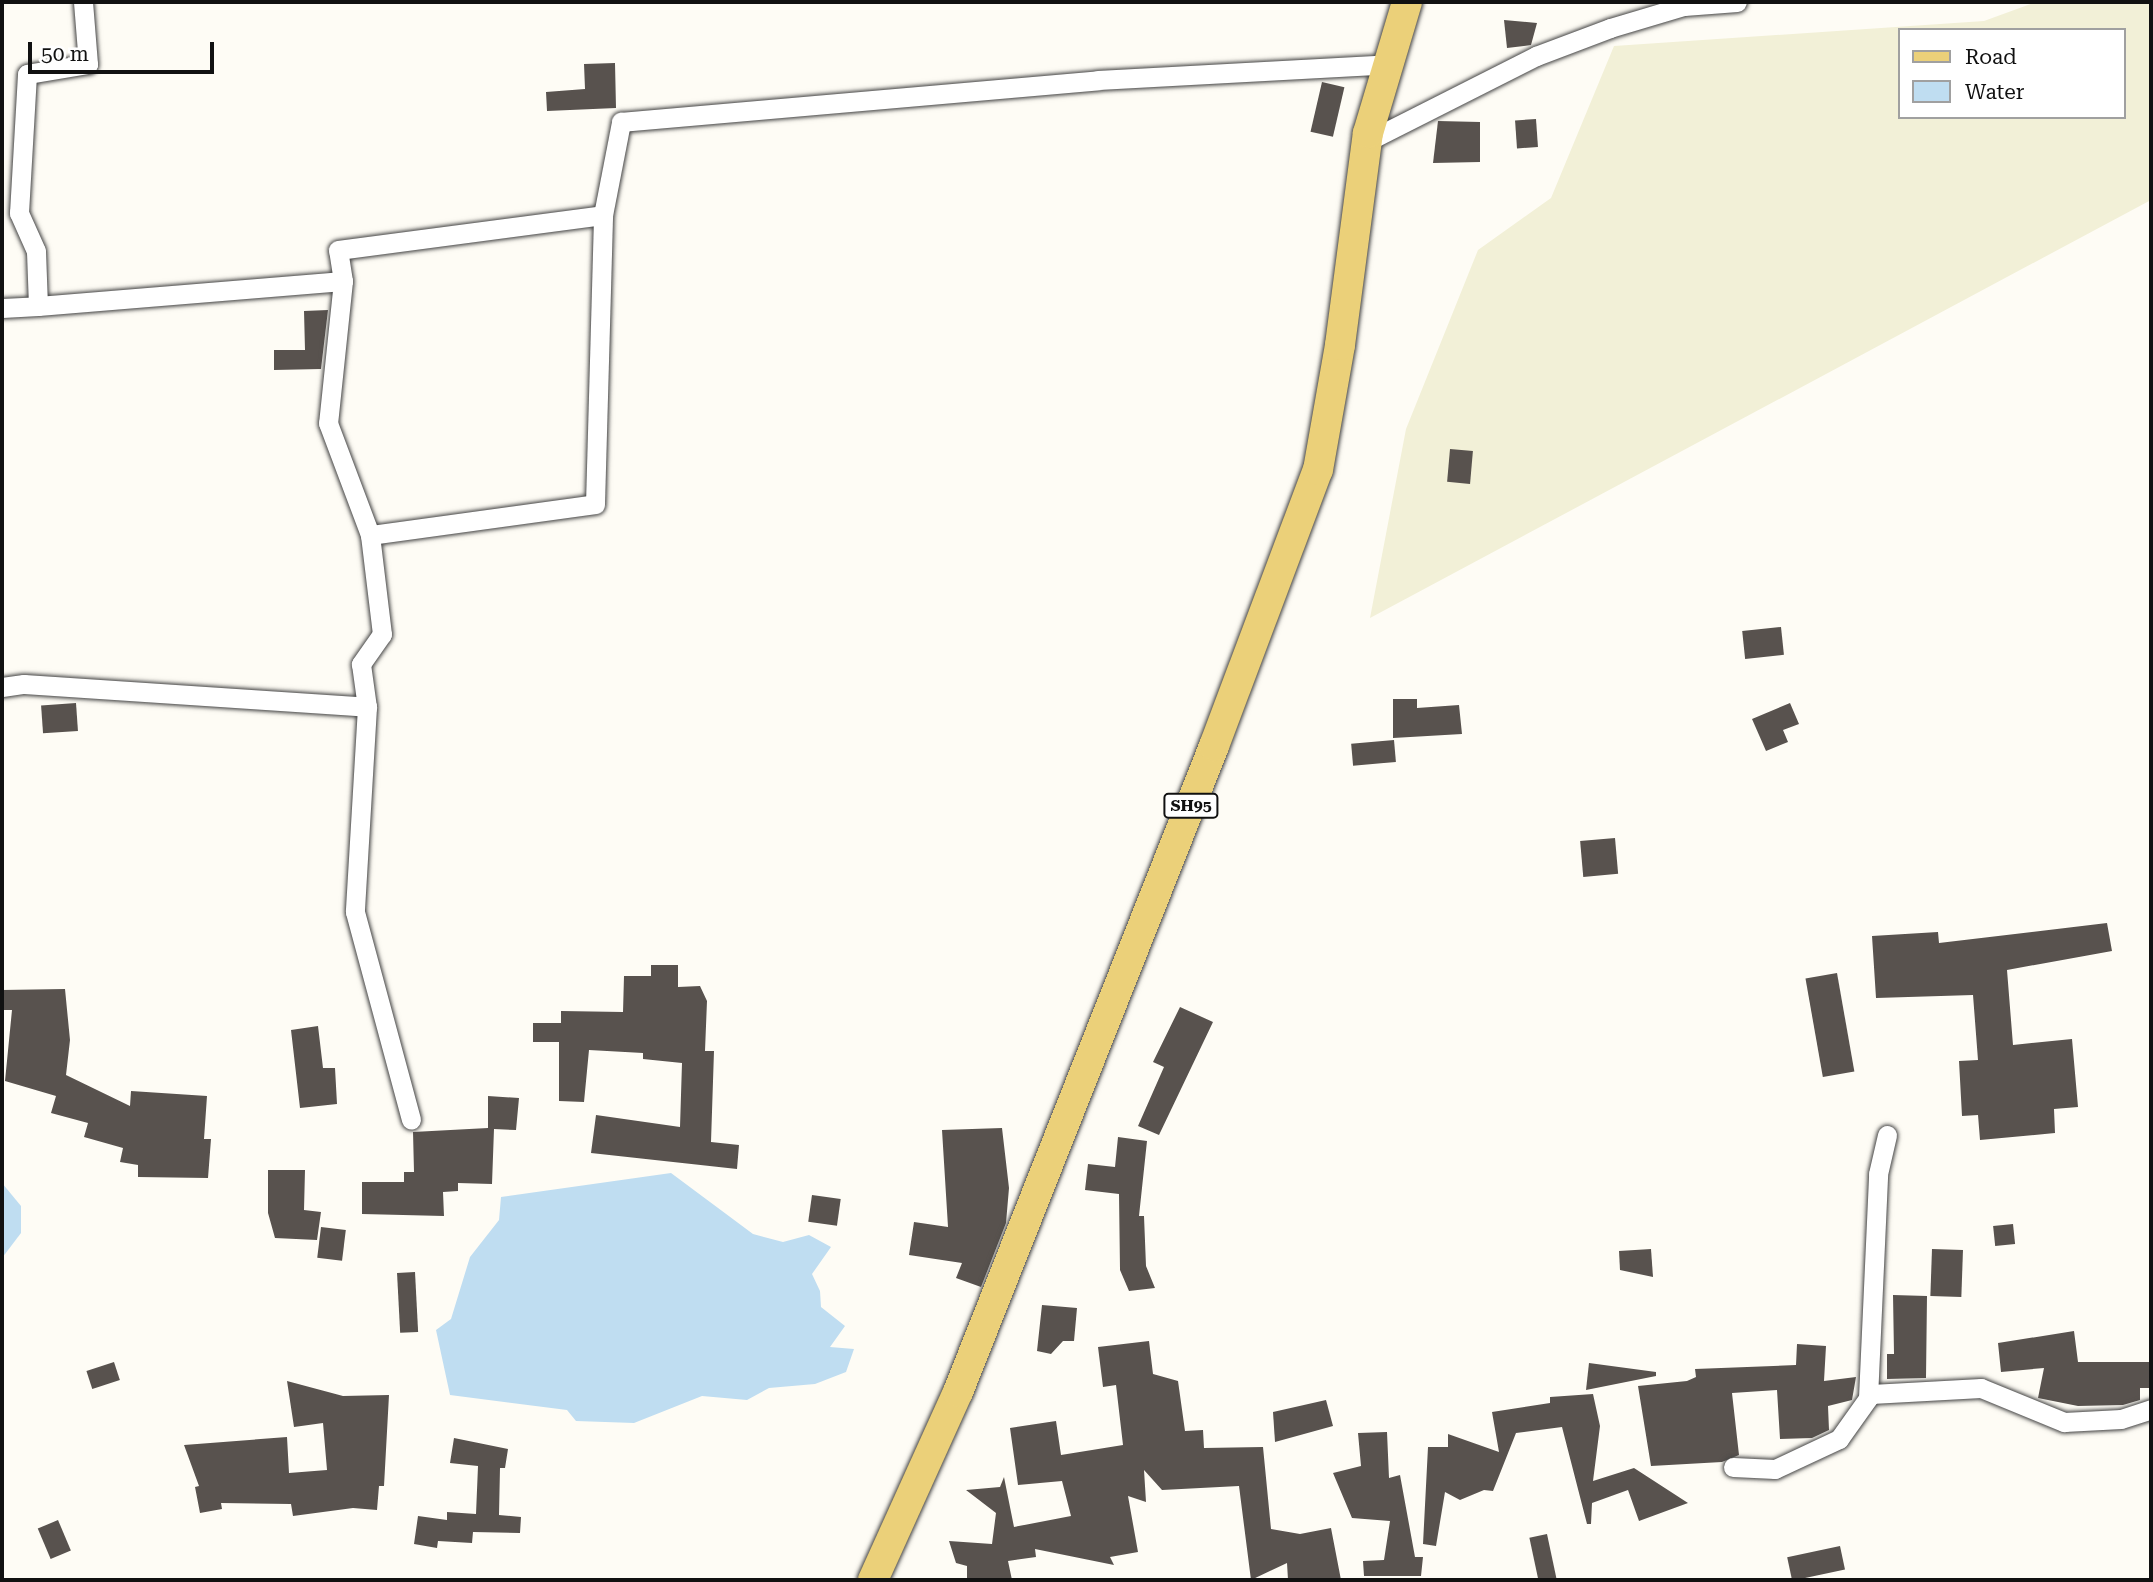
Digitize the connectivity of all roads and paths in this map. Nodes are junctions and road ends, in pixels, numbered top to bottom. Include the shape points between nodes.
1 (83, 2) edge
2 (1407, 2) edge
3 (1707, 2) edge
4 (1737, 2) edge
5 (1389, 64) junction
6 (1366, 142) junction
7 (603, 215) junction
8 (343, 281) junction
9 (38, 306) junction
10 (2, 308) edge
11 (370, 535) junction
12 (2, 687) edge
13 (367, 707) junction
14 (411, 1119) dead end
15 (1887, 1135) dead end
16 (1868, 1398) junction
17 (2151, 1409) edge
18 (1732, 1467) dead end
19 (873, 1580) edge

1 - 9 street via 88,64 27,74 19,213 36,251
2 - 5 main road, SH95
3 - 4 street
3 - 6 street via 1610,28 1536,56
5 - 6 main road, SH95
5 - 7 street via 1098,80 621,122
6 - 19 main road, SH95 via 1340,345 1318,470 964,1379
7 - 8 street via 338,250
7 - 11 street via 595,504
8 - 9 street
8 - 11 street via 328,423
9 - 10 street
11 - 13 street via 382,634 361,664
12 - 13 street via 24,684
13 - 14 street via 355,912
15 - 16 street via 1878,1174
16 - 17 street via 1871,1394 1981,1388 2064,1422 2121,1419
16 - 18 street via 1839,1439 1775,1469

